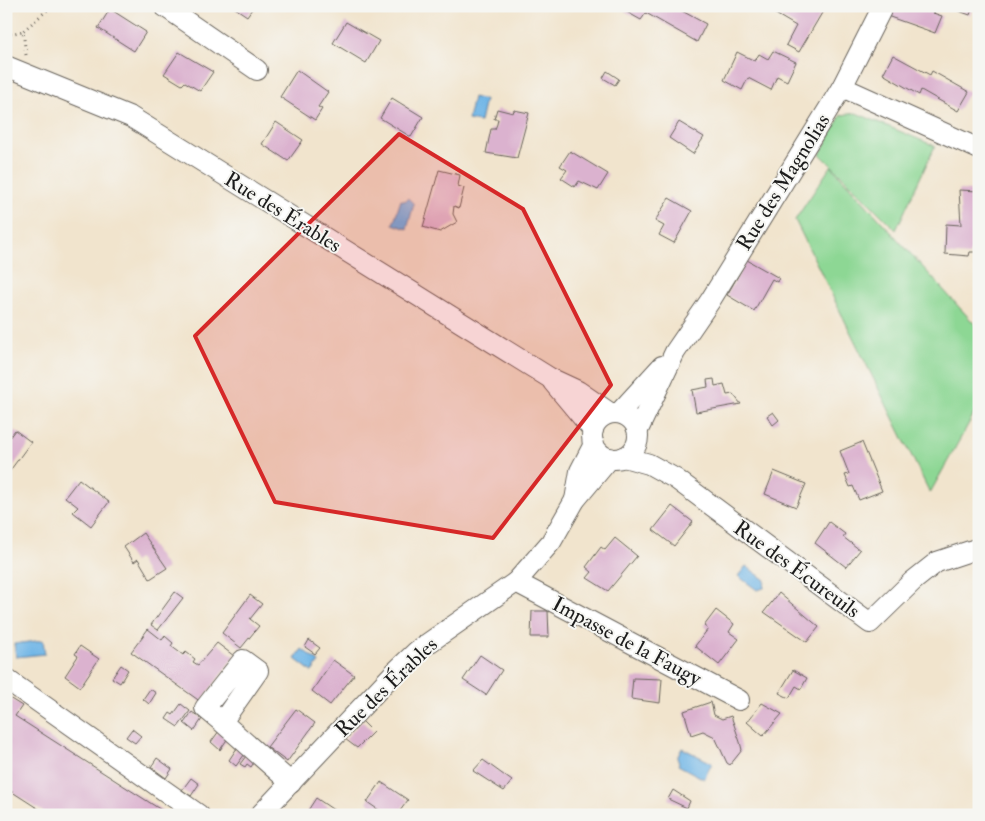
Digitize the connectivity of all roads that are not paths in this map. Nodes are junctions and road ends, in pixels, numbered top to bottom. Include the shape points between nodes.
1 (164, 6) edge
2 (883, 6) edge
3 (6, 66) edge
4 (257, 70) dead end
5 (842, 87) junction
6 (979, 149) edge
7 (675, 352) junction
8 (550, 378) junction
9 (614, 413) junction
10 (638, 432) junction
11 (593, 437) junction
12 (617, 458) junction
13 (676, 479) junction
14 (575, 500) junction
15 (979, 548) edge
16 (516, 582) junction
17 (6, 679) edge
18 (739, 700) dead end
19 (222, 722) dead end
20 (290, 783) junction
21 (199, 815) edge
22 (260, 815) edge

1 - 4 street
2 - 5 street, Rue des Magnolias
3 - 8 street, Rue des Érables via 131,117
5 - 6 street
5 - 7 street, Rue des Magnolias
7 - 9 street, Rue des Magnolias
7 - 10 street, Rue des Magnolias
8 - 9 street, Rue des Érables
8 - 11 street, Rue des Érables
9 - 10 street via 628,416
9 - 11 street via 601,417
10 - 12 street via 635,448
10 - 13 street, Rue des Écureuils
11 - 12 street via 603,456
11 - 14 street, Rue des Érables via 580,471
12 - 13 street, Rue des Écureuils via 649,464
12 - 14 street, Rue des Érables
13 - 15 street, Rue des Écureuils via 870,623 937,562
14 - 16 street, Rue des Érables via 551,542
16 - 18 street, Impasse de la Faugy
16 - 20 street, Rue des Érables via 417,651
17 - 21 street
19 - 20 street
20 - 22 street, Rue des Érables

